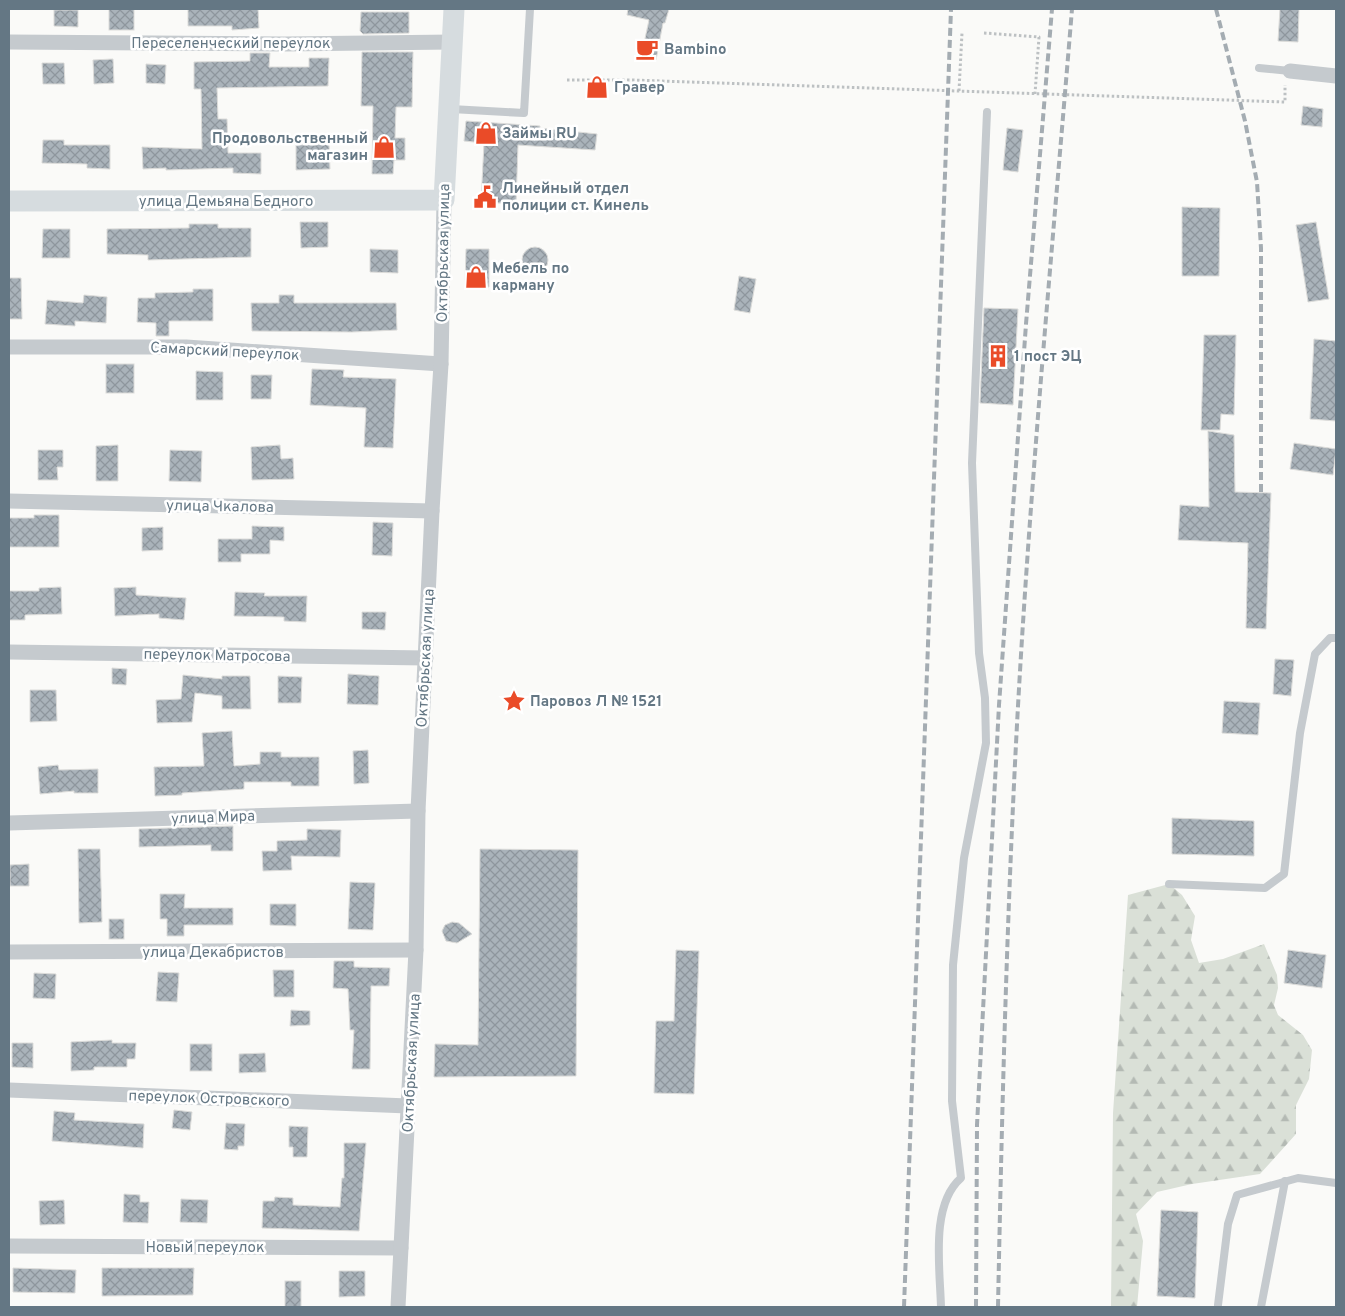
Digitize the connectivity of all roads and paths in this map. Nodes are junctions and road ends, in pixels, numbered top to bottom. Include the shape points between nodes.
1 (454, 9) edge
2 (530, 9) edge
3 (962, 33) dead end
4 (984, 33) dead end
5 (9, 42) edge
6 (453, 42) junction
7 (1259, 68) dead end
8 (1288, 75) junction
9 (1336, 76) edge
10 (568, 80) dead end
11 (959, 91) junction
12 (1035, 94) junction
13 (449, 109) junction
14 (987, 112) dead end
15 (444, 200) junction
16 (9, 201) edge
17 (9, 347) edge
18 (441, 364) junction
19 (9, 501) edge
20 (432, 511) junction
21 (1336, 638) edge
22 (9, 652) edge
23 (426, 658) junction
24 (418, 811) junction
25 (9, 823) edge
26 (1169, 884) dead end
27 (416, 950) junction
28 (9, 952) edge
29 (9, 1090) edge
30 (408, 1106) junction
31 (1285, 1181) junction
32 (1336, 1183) edge
33 (9, 1246) edge
34 (401, 1248) junction
35 (1218, 1305) dead end
36 (398, 1307) edge
37 (941, 1307) edge
38 (1261, 1307) edge

1 - 6 street, Октябрьская улица
2 - 13 lane via 524,113
3 - 11 path
4 - 12 path via 1039,37
5 - 6 street, Переселенческий переулок
6 - 13 street, Октябрьская улица
7 - 8 lane
8 - 9 street
8 - 12 path via 1285,102
10 - 11 path
11 - 12 path
13 - 15 street, Октябрьская улица
14 - 37 lane via 972,464 986,743 964,858 953,965 952,1101 962,1178 952,1186 940,1218
15 - 16 street, улица Демьяна Бедного
15 - 18 street, Октябрьская улица
17 - 18 street, Самарский переулок via 186,347
18 - 20 street, Октябрьская улица
19 - 20 street, улица Чкалова
20 - 23 street, Октябрьская улица
21 - 26 lane via 1330,638 1315,654 1300,733 1284,874 1265,888
22 - 23 street, переулок Матросова
23 - 24 street, Октябрьская улица
24 - 25 street, улица Мира
24 - 27 street, Октябрьская улица
27 - 28 street, улица Декабристов
27 - 30 street, Октябрьская улица
29 - 30 street, переулок Островского
30 - 34 street, Октябрьская улица
31 - 32 lane via 1298,1178
31 - 35 lane via 1237,1195 1228,1224
31 - 38 lane
33 - 34 street, Новый переулок
34 - 36 street, Октябрьская улица

